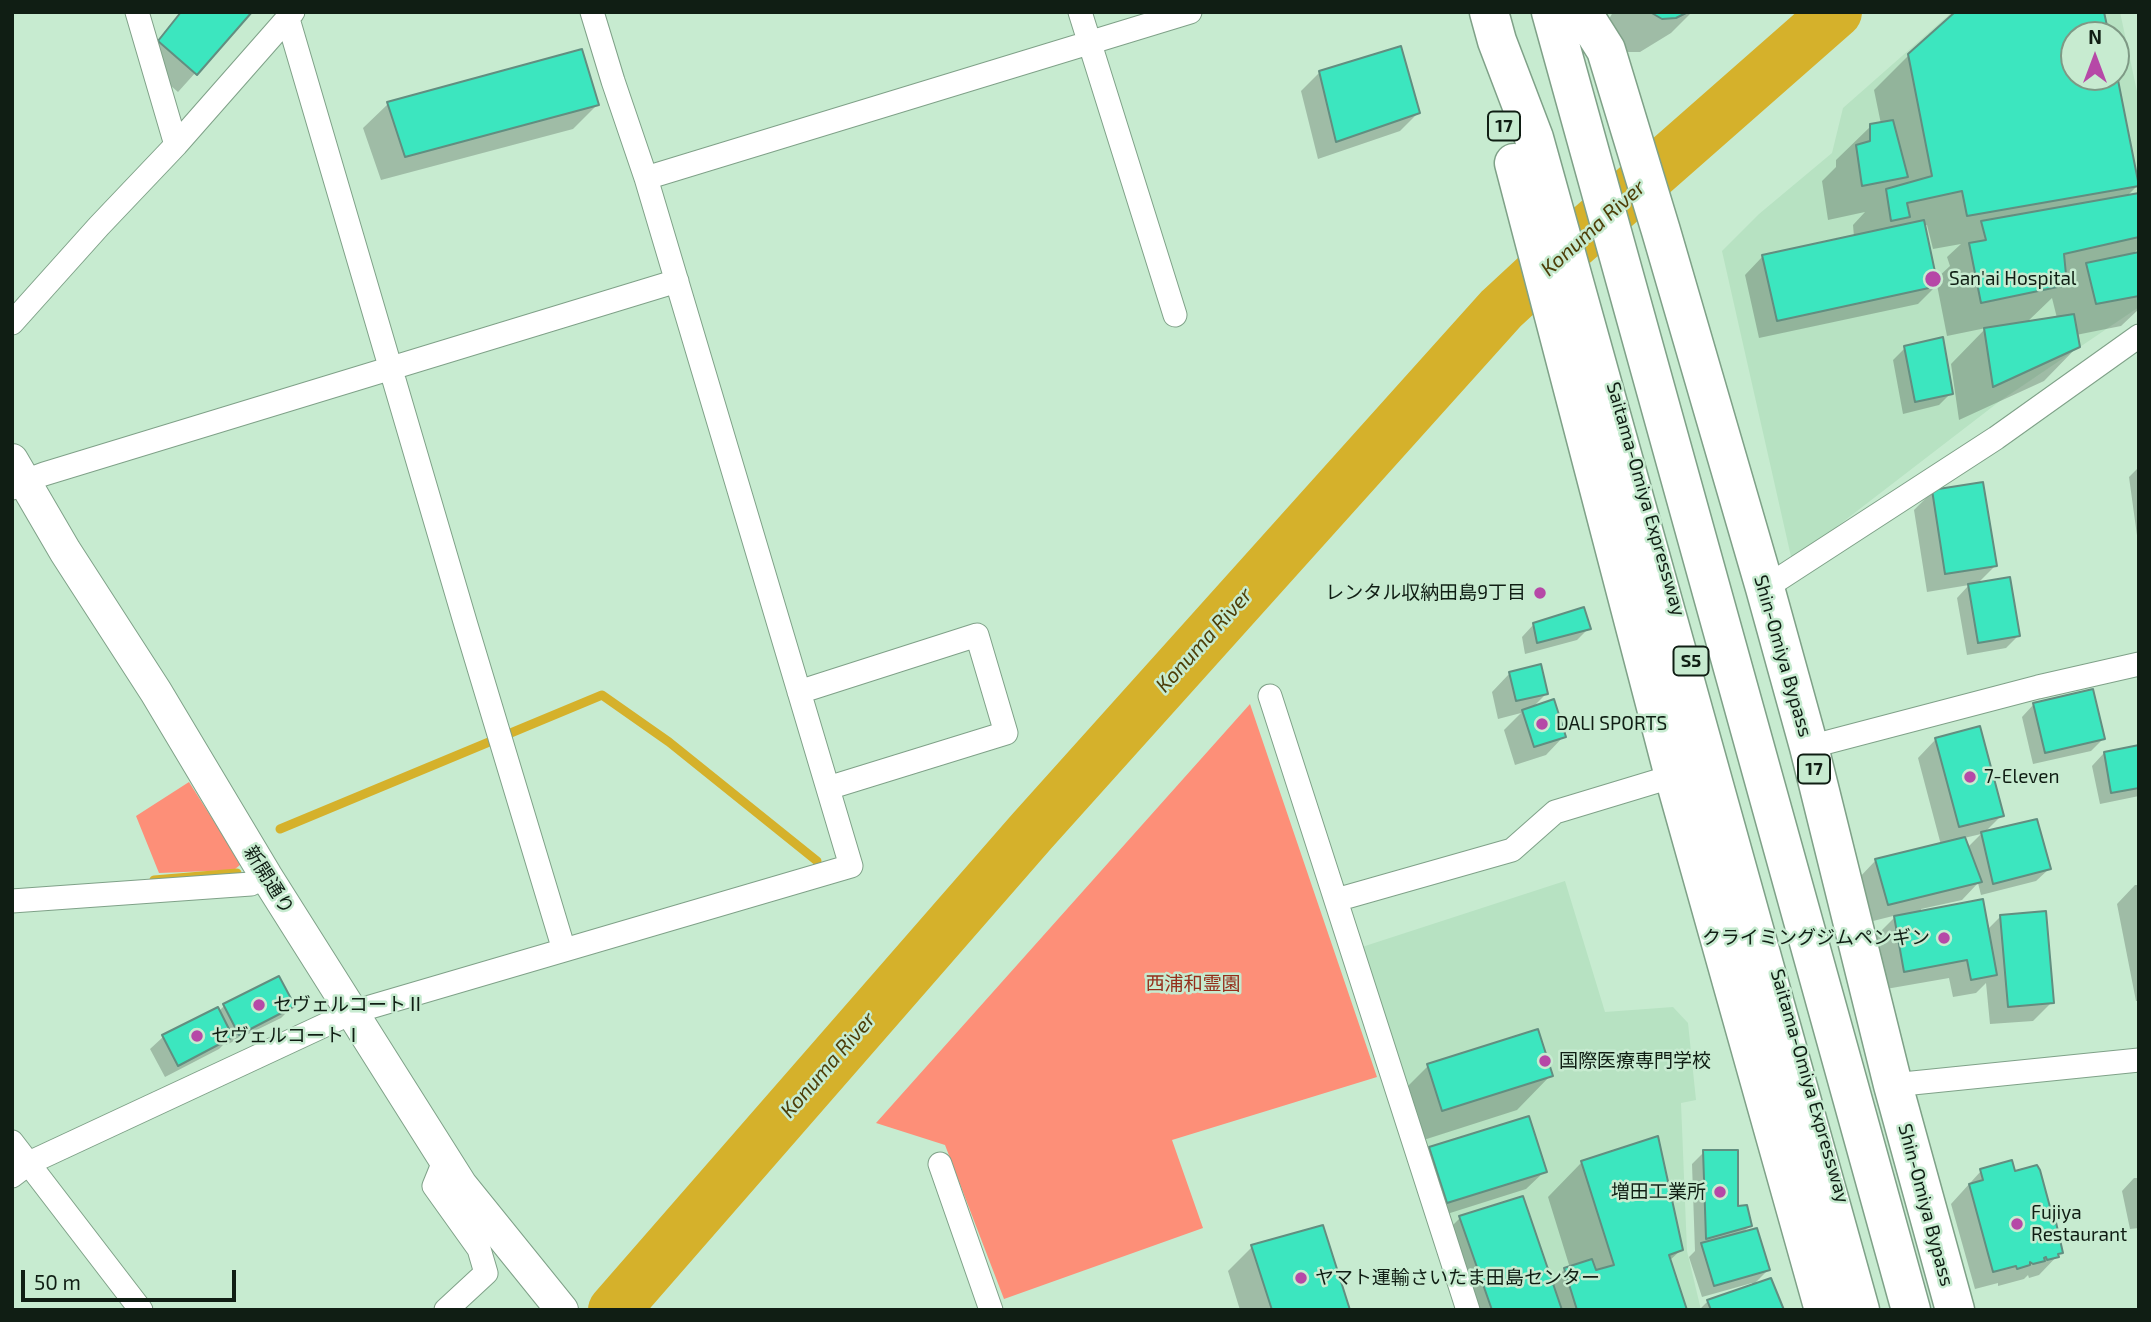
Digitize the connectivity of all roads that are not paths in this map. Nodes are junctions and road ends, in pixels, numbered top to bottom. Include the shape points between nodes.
1 (137, 12) edge
2 (592, 12) edge
3 (1080, 12) edge
4 (1190, 12) edge
5 (1551, 12) edge
6 (1576, 12) edge
7 (1582, 12) edge
8 (290, 15) edge
9 (1499, 22) edge
10 (1089, 43) junction
11 (1615, 128) junction
12 (176, 145) junction
13 (646, 178) junction
14 (1648, 242) junction
15 (677, 281) junction
16 (1567, 309) junction
17 (1175, 315) dead end
18 (12, 323) edge
19 (2139, 336) edge
20 (390, 368) junction
21 (17, 476) edge
22 (1765, 588) junction
23 (2139, 664) edge
24 (799, 692) junction
25 (1270, 696) dead end
26 (1809, 747) junction
27 (1674, 776) junction
28 (828, 788) junction
29 (266, 876) junction
30 (1336, 900) junction
31 (12, 901) edge
32 (564, 950) junction
33 (354, 1013) junction
34 (2139, 1060) edge
35 (1893, 1085) junction
36 (12, 1142) edge
37 (445, 1159) junction
38 (940, 1164) dead end
39 (21, 1170) edge
40 (553, 1299) edge
41 (1929, 1308) edge
42 (141, 1310) edge
43 (446, 1310) edge
44 (991, 1310) edge
45 (1468, 1310) edge
46 (1824, 1310) edge
47 (1860, 1310) edge
48 (1872, 1310) edge

1 - 12 street
2 - 13 street
3 - 10 street
4 - 10 street
5 - 41 highway, Saitama-Omiya Expressway / S5
6 - 11 highway, Shin-Omiya Bypass / 17 via 1594,111
7 - 11 highway, Shin-Omiya Bypass / 17 via 1606,50
8 - 12 street
8 - 20 street
9 - 16 highway, 17 via 1499,107 1537,198
9 - 48 highway, Saitama-Omiya Expressway / S5
10 - 13 street
10 - 17 street
11 - 14 highway, Shin-Omiya Bypass / 17
12 - 18 street
13 - 15 street
14 - 22 highway, Shin-Omiya Bypass / 17
14 - 41 highway, Shin-Omiya Bypass / 17
15 - 20 street
15 - 24 street
16 - 27 highway, 17
16 - 47 highway, 17
19 - 22 street via 1996,438
20 - 21 street
20 - 32 street
21 - 29 street, 新開通り via 156,692
22 - 26 highway, Shin-Omiya Bypass / 17
23 - 26 street
24 - 28 street
24 - 28 street via 976,635 999,708 1006,733
25 - 30 street
26 - 35 highway, Shin-Omiya Bypass / 17
27 - 30 street via 1555,812 1512,850
27 - 46 highway, 17
28 - 32 street via 851,866
29 - 31 street via 251,884
29 - 33 street, 新開通り
30 - 45 street
32 - 33 street
33 - 37 street, 新開通り
33 - 39 street
34 - 35 street
35 - 41 highway, Shin-Omiya Bypass / 17
36 - 39 street
37 - 40 street, 新開通り
37 - 43 street via 434,1186 479,1249 486,1273
38 - 44 street
39 - 42 street

